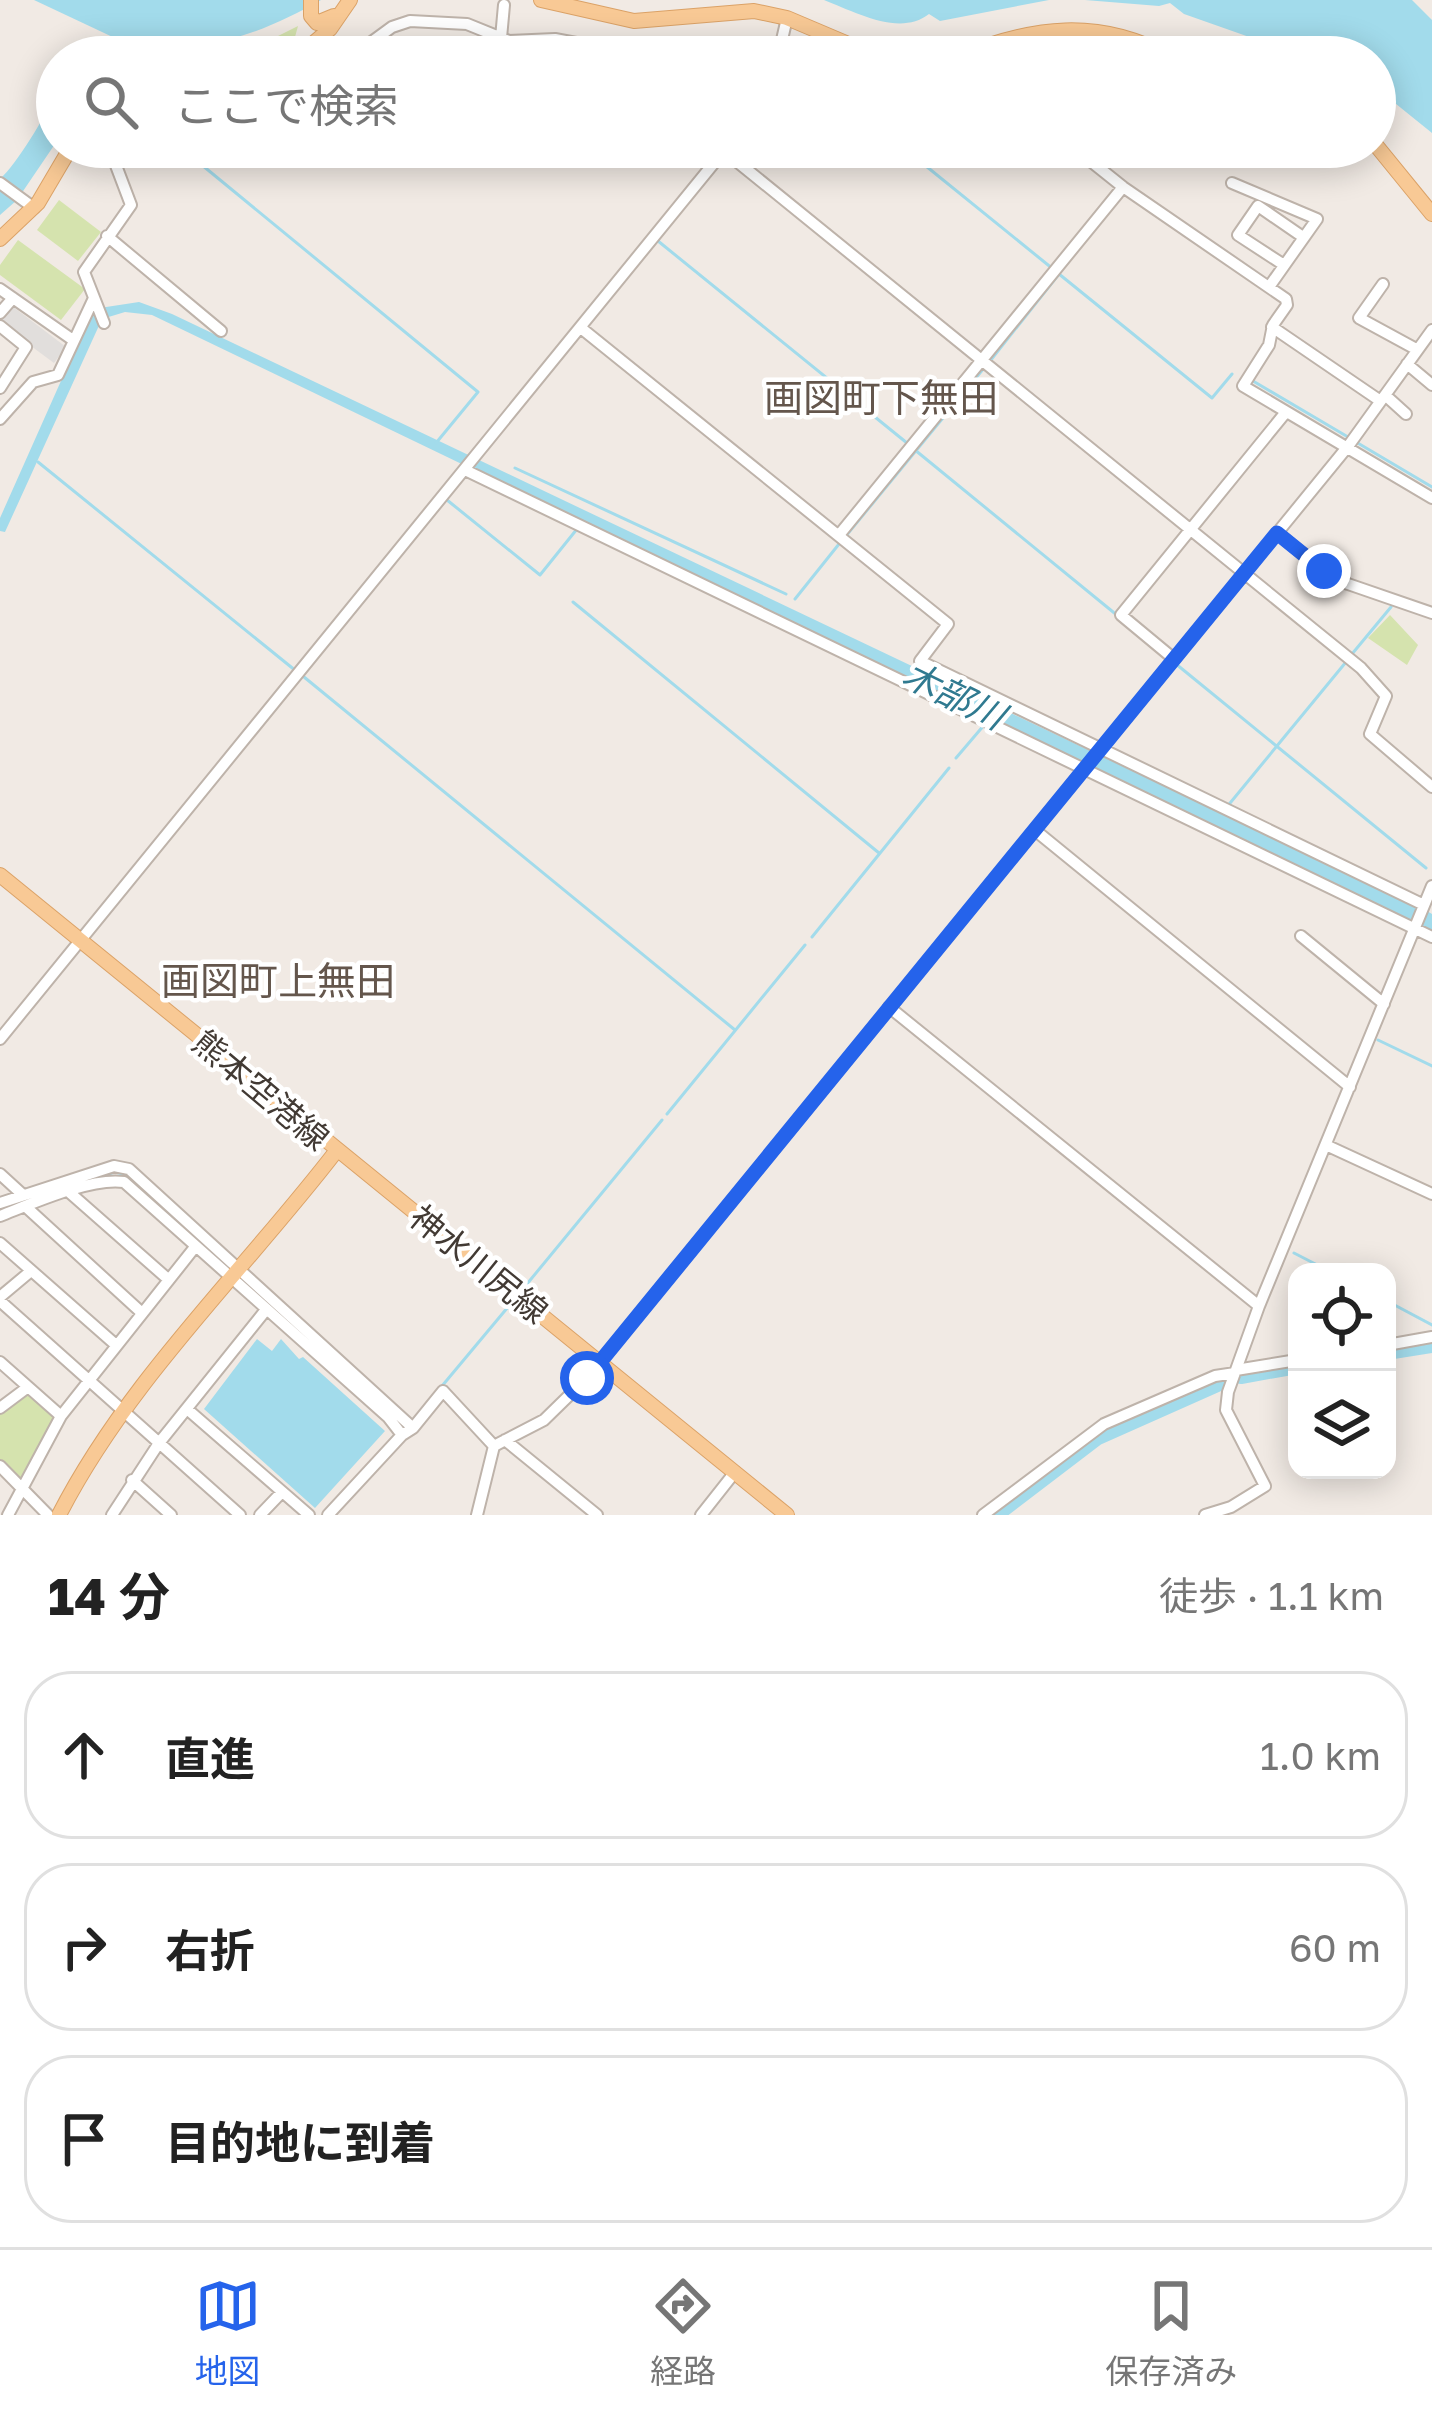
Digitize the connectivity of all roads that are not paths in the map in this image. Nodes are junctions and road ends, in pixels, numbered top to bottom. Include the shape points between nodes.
1 (309, 0) edge
2 (350, 0) edge
3 (541, 0) edge
4 (504, 5) dead end
5 (787, 18) junction
6 (310, 22) junction
7 (330, 29) junction
8 (1082, 29) junction
9 (305, 36) edge
10 (322, 36) edge
11 (380, 36) edge
12 (496, 36) edge
13 (501, 36) edge
14 (783, 36) edge
15 (829, 36) edge
16 (1040, 36) edge
17 (1097, 36) edge
18 (1129, 36) edge
19 (59, 168) edge
20 (117, 168) edge
21 (710, 168) edge
22 (748, 168) edge
23 (1105, 168) edge
24 (1395, 168) edge
25 (0, 183) edge
26 (1232, 183) dead end
27 (1123, 187) junction
28 (31, 206) junction
29 (1432, 214) edge
30 (106, 236) junction
31 (1303, 237) junction
32 (0, 239) edge
33 (1284, 266) junction
34 (1383, 284) dead end
35 (1269, 287) junction
36 (0, 289) edge
37 (13, 298) junction
38 (96, 302) junction
39 (0, 313) edge
40 (104, 322) dead end
41 (0, 326) edge
42 (1272, 327) junction
43 (580, 328) junction
44 (1432, 330) edge
45 (221, 332) dead end
46 (73, 340) junction
47 (1417, 349) junction
48 (983, 359) junction
49 (1407, 364) junction
50 (1432, 385) edge
51 (0, 388) edge
52 (1382, 398) junction
53 (1286, 412) junction
54 (1406, 414) dead end
55 (0, 418) edge
56 (1350, 443) junction
57 (466, 469) junction
58 (1432, 498) edge
59 (1191, 528) junction
60 (1277, 533) junction
61 (839, 536) junction
62 (1245, 572) junction
63 (1432, 613) edge
64 (1174, 659) junction
65 (1101, 750) junction
66 (1086, 768) junction
67 (1432, 787) edge
68 (1036, 831) junction
69 (0, 875) edge
70 (1432, 886) edge
71 (1424, 905) junction
72 (1416, 928) junction
73 (1301, 936) dead end
74 (1432, 937) edge
75 (81, 941) junction
76 (1384, 1004) junction
77 (889, 1007) junction
78 (0, 1039) edge
79 (1350, 1087) junction
80 (1328, 1146) junction
81 (337, 1150) junction
82 (0, 1174) edge
83 (69, 1192) junction
84 (1432, 1194) edge
85 (24, 1201) junction
86 (0, 1203) edge
87 (0, 1216) edge
88 (0, 1243) edge
89 (195, 1246) junction
90 (31, 1271) junction
91 (234, 1275) junction
92 (169, 1280) junction
93 (0, 1299) edge
94 (1259, 1306) junction
95 (265, 1311) junction
96 (142, 1313) junction
97 (1432, 1337) edge
98 (1396, 1343) edge
99 (116, 1345) junction
100 (0, 1362) edge
101 (600, 1362) junction
102 (1288, 1362) edge
103 (1235, 1372) junction
104 (88, 1381) junction
105 (28, 1387) junction
106 (0, 1408) edge
107 (187, 1409) junction
108 (123, 1412) junction
109 (62, 1416) junction
110 (408, 1431) junction
111 (159, 1443) junction
112 (500, 1443) junction
113 (0, 1466) edge
114 (735, 1472) junction
115 (131, 1480) junction
116 (20, 1489) junction
117 (281, 1492) junction
118 (8, 1515) edge
119 (48, 1515) edge
120 (59, 1515) edge
121 (112, 1515) edge
122 (171, 1515) edge
123 (240, 1515) edge
124 (260, 1515) edge
125 (309, 1515) edge
126 (328, 1515) edge
127 (477, 1515) edge
128 (597, 1515) edge
129 (701, 1515) edge
130 (787, 1515) edge
131 (983, 1515) edge
132 (1205, 1515) edge

1 - 6 main road
2 - 6 main road via 330,20
2 - 7 main road
3 - 5 main road via 614,20 754,11
4 - 13 street
5 - 14 street
5 - 15 main road
6 - 7 main road via 316,32
6 - 9 main road
7 - 10 main road
8 - 16 main road
8 - 17 street
8 - 18 main road
11 - 12 street via 410,21 467,24
19 - 28 main road
20 - 30 street via 131,205
21 - 43 street
22 - 48 street
23 - 27 street
24 - 29 main road
25 - 28 street
26 - 31 street via 1316,219
27 - 35 street
27 - 48 street
28 - 32 main road
30 - 38 street via 84,272
30 - 45 street
31 - 33 street
31 - 33 street via 1258,206 1238,235
33 - 35 street
34 - 47 street via 1359,319
35 - 42 street via 1288,302
36 - 37 street
37 - 39 street
37 - 46 street
38 - 40 street
38 - 46 street
41 - 51 street via 26,346
42 - 52 street
42 - 53 street via 1242,383
43 - 57 street
43 - 61 street
44 - 47 street
46 - 55 street via 55,378 34,382
47 - 49 street
48 - 59 street
48 - 61 street
49 - 50 street
49 - 52 street
52 - 54 street
52 - 56 street
53 - 56 street
53 - 59 street
56 - 58 street
56 - 60 street
57 - 66 street
57 - 75 street
59 - 62 street
59 - 64 street via 1121,615
60 - 62 street
60 - 63 street via 1348,584
61 - 65 street via 948,624 920,661
62 - 64 street
62 - 67 street via 1386,696 1370,730 1375,742
64 - 65 street
65 - 66 street
65 - 71 street
66 - 68 street
66 - 72 street
68 - 77 street
68 - 79 street
69 - 75 main road, 熊本空港線
70 - 71 street
71 - 72 street
72 - 74 street
72 - 76 street
73 - 76 street
75 - 78 street
75 - 81 main road, 熊本空港線
76 - 79 street
77 - 94 street
77 - 101 street
79 - 80 street
80 - 84 street
80 - 94 street
81 - 91 main road, 熊本空港線
81 - 101 main road, 神水川尻線
82 - 85 street
83 - 85 street
83 - 89 street via 124,1181
83 - 92 street
85 - 86 street
85 - 87 street
85 - 91 street via 114,1166 129,1169
85 - 96 street
88 - 90 street
89 - 91 street
89 - 92 street
90 - 93 street
90 - 99 street
91 - 95 street
91 - 108 main road, 熊本空港線
91 - 110 street
92 - 96 street
93 - 104 street
94 - 103 street
95 - 107 street
95 - 110 street
96 - 99 street
97 - 98 street
99 - 104 street
100 - 105 street
101 - 112 street via 544,1420
101 - 114 main road, 神水川尻線
102 - 103 street
103 - 131 street via 1104,1424
103 - 132 street via 1226,1410 1265,1486
104 - 108 street
104 - 109 street
105 - 106 street
105 - 109 street
107 - 111 street
107 - 117 street
108 - 111 street
108 - 120 main road, 熊本空港線
109 - 116 street
110 - 112 street via 446,1390
110 - 126 street
111 - 115 street
111 - 123 street
112 - 127 street
112 - 128 street
113 - 116 street
114 - 129 street
114 - 130 main road, 神水川尻線
115 - 121 street
115 - 122 street
116 - 118 street
116 - 119 street
117 - 124 street
117 - 125 street

